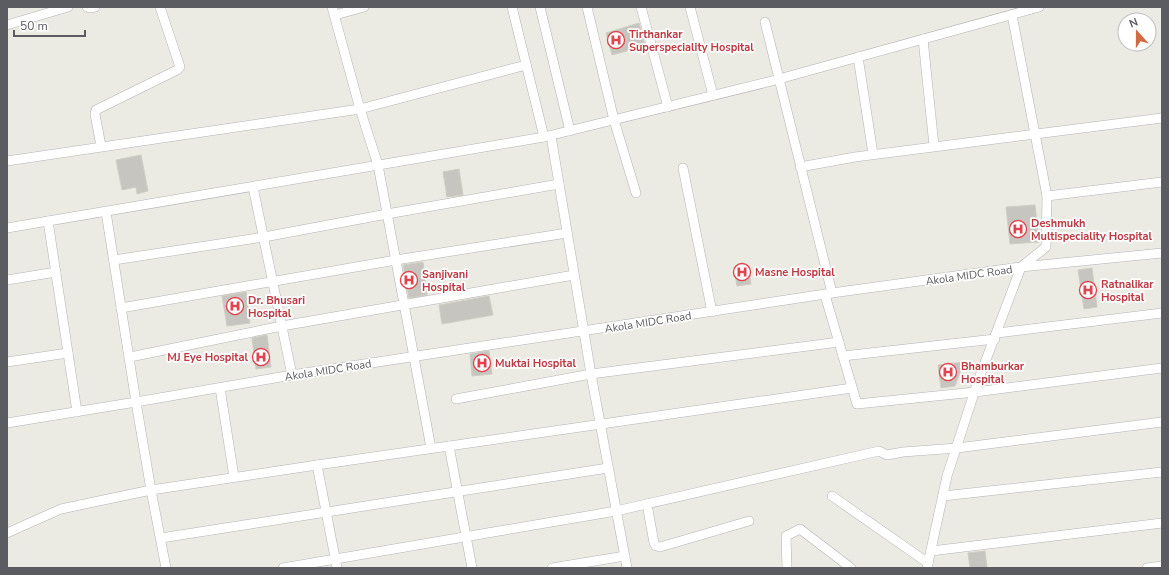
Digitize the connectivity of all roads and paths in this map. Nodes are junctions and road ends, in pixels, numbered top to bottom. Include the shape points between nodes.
1 (68, 7) edge
2 (87, 7) edge
3 (95, 7) edge
4 (160, 7) edge
5 (364, 7) edge
6 (512, 7) edge
7 (540, 7) edge
8 (587, 7) edge
9 (641, 7) edge
10 (690, 7) edge
11 (1039, 7) edge
12 (333, 11) edge
13 (1012, 15) junction
14 (765, 22) dead end
15 (7, 25) edge
16 (923, 39) junction
17 (858, 57) junction
18 (526, 65) junction
19 (779, 78) junction
20 (713, 95) junction
21 (668, 107) junction
22 (360, 109) junction
23 (1162, 118) edge
24 (614, 120) junction
25 (570, 131) junction
26 (1034, 133) junction
27 (547, 137) junction
28 (101, 146) junction
29 (934, 146) junction
30 (873, 154) junction
31 (7, 160) edge
32 (378, 166) junction
33 (800, 167) junction
34 (683, 168) dead end
35 (1162, 182) edge
36 (559, 184) junction
37 (253, 187) junction
38 (636, 193) dead end
39 (1047, 196) junction
40 (106, 212) junction
41 (387, 214) junction
42 (48, 221) junction
43 (7, 228) edge
44 (567, 233) junction
45 (264, 237) junction
46 (1162, 253) edge
47 (114, 260) junction
48 (396, 260) junction
49 (1022, 267) junction
50 (56, 272) junction
51 (574, 276) junction
52 (7, 280) edge
53 (274, 282) junction
54 (828, 294) junction
55 (405, 304) junction
56 (122, 308) junction
57 (712, 312) junction
58 (1162, 313) edge
59 (282, 326) junction
60 (583, 331) junction
61 (996, 336) junction
62 (838, 342) junction
63 (68, 353) junction
64 (130, 356) junction
65 (843, 356) junction
66 (414, 357) junction
67 (7, 362) edge
68 (1162, 368) edge
69 (591, 374) junction
70 (292, 375) junction
71 (220, 388) junction
72 (852, 388) junction
73 (975, 392) junction
74 (456, 398) dead end
75 (136, 402) junction
76 (77, 412) junction
77 (1162, 422) edge
78 (7, 423) edge
79 (600, 424) junction
80 (449, 446) junction
81 (431, 448) junction
82 (957, 448) junction
83 (317, 465) junction
84 (608, 468) junction
85 (1162, 472) edge
86 (234, 477) junction
87 (151, 490) junction
88 (457, 491) junction
89 (832, 496) dead end
90 (943, 496) junction
91 (647, 504) junction
92 (326, 511) junction
93 (616, 511) junction
94 (749, 521) dead end
95 (1162, 523) edge
96 (7, 533) edge
97 (466, 537) junction
98 (161, 538) junction
99 (931, 551) junction
100 (625, 556) junction
101 (336, 564) edge
102 (928, 565) edge
103 (1162, 566) edge
104 (166, 568) edge
105 (283, 568) edge
106 (472, 568) edge
107 (552, 568) edge
108 (627, 568) edge
109 (787, 568) edge
110 (851, 568) edge
111 (1147, 568) edge

1 - 15 street
2 - 3 street
4 - 28 street via 180,67 96,110
5 - 12 street
6 - 18 street
7 - 25 street
8 - 24 street
9 - 21 street
10 - 20 street
11 - 13 street
12 - 22 street
13 - 16 street
13 - 26 street
14 - 19 street
16 - 17 street
16 - 29 street
17 - 19 street
17 - 30 street
18 - 22 street
18 - 27 street
19 - 20 street
19 - 33 street
20 - 21 street
21 - 24 street
22 - 28 street
22 - 32 street
23 - 26 street
24 - 25 street
24 - 38 street
25 - 27 street
26 - 29 street
26 - 39 street
27 - 32 street
27 - 36 street
28 - 31 street
29 - 30 street
30 - 33 street
32 - 37 street
32 - 41 street
33 - 54 street
34 - 57 street
35 - 39 street
36 - 41 street
36 - 44 street
37 - 40 street
37 - 45 street
39 - 49 street via 1046,247
40 - 42 street
40 - 47 street
41 - 45 street
41 - 48 street
42 - 43 street
42 - 50 street
44 - 48 street
44 - 51 street
45 - 47 street
45 - 53 street
46 - 49 street, Akola MIDC Road
47 - 56 street
48 - 53 street
48 - 55 street
49 - 54 street, Akola MIDC Road
49 - 61 street
50 - 52 street
50 - 63 street
51 - 55 street
51 - 60 street
53 - 56 street
53 - 59 street
54 - 57 street, Akola MIDC Road
54 - 62 street
55 - 59 street
55 - 66 street
56 - 64 street
57 - 60 street, Akola MIDC Road
58 - 61 street
59 - 64 street
59 - 70 street
60 - 66 street, Akola MIDC Road
60 - 69 street
61 - 65 street
61 - 73 street
62 - 65 street
62 - 69 street
63 - 67 street
63 - 76 street
64 - 75 street
65 - 72 street
66 - 70 street, Akola MIDC Road
66 - 81 street
68 - 73 street
69 - 74 street
69 - 79 street
70 - 71 street, Akola MIDC Road
71 - 75 street, Akola MIDC Road
71 - 86 street
72 - 73 street via 857,404
72 - 79 street
73 - 82 street
75 - 76 street, Akola MIDC Road
75 - 87 street
76 - 78 street, Akola MIDC Road
77 - 82 street
79 - 80 street
79 - 84 street
80 - 81 street
80 - 88 street
81 - 83 street
82 - 90 street
82 - 91 street via 887,455 879,451
83 - 86 street
83 - 92 street
84 - 88 street
84 - 93 street
85 - 90 street
86 - 87 street
87 - 96 street via 61,509
87 - 98 street
88 - 92 street
88 - 97 street
89 - 102 street
90 - 99 street
91 - 93 street
91 - 94 street via 654,543 660,547
92 - 98 street
92 - 101 street
93 - 97 street
93 - 100 street
95 - 99 street
97 - 101 street
97 - 106 street
98 - 104 street
99 - 102 street
100 - 107 street
100 - 108 street
101 - 105 street
103 - 111 street
109 - 110 street via 786,536 800,529

